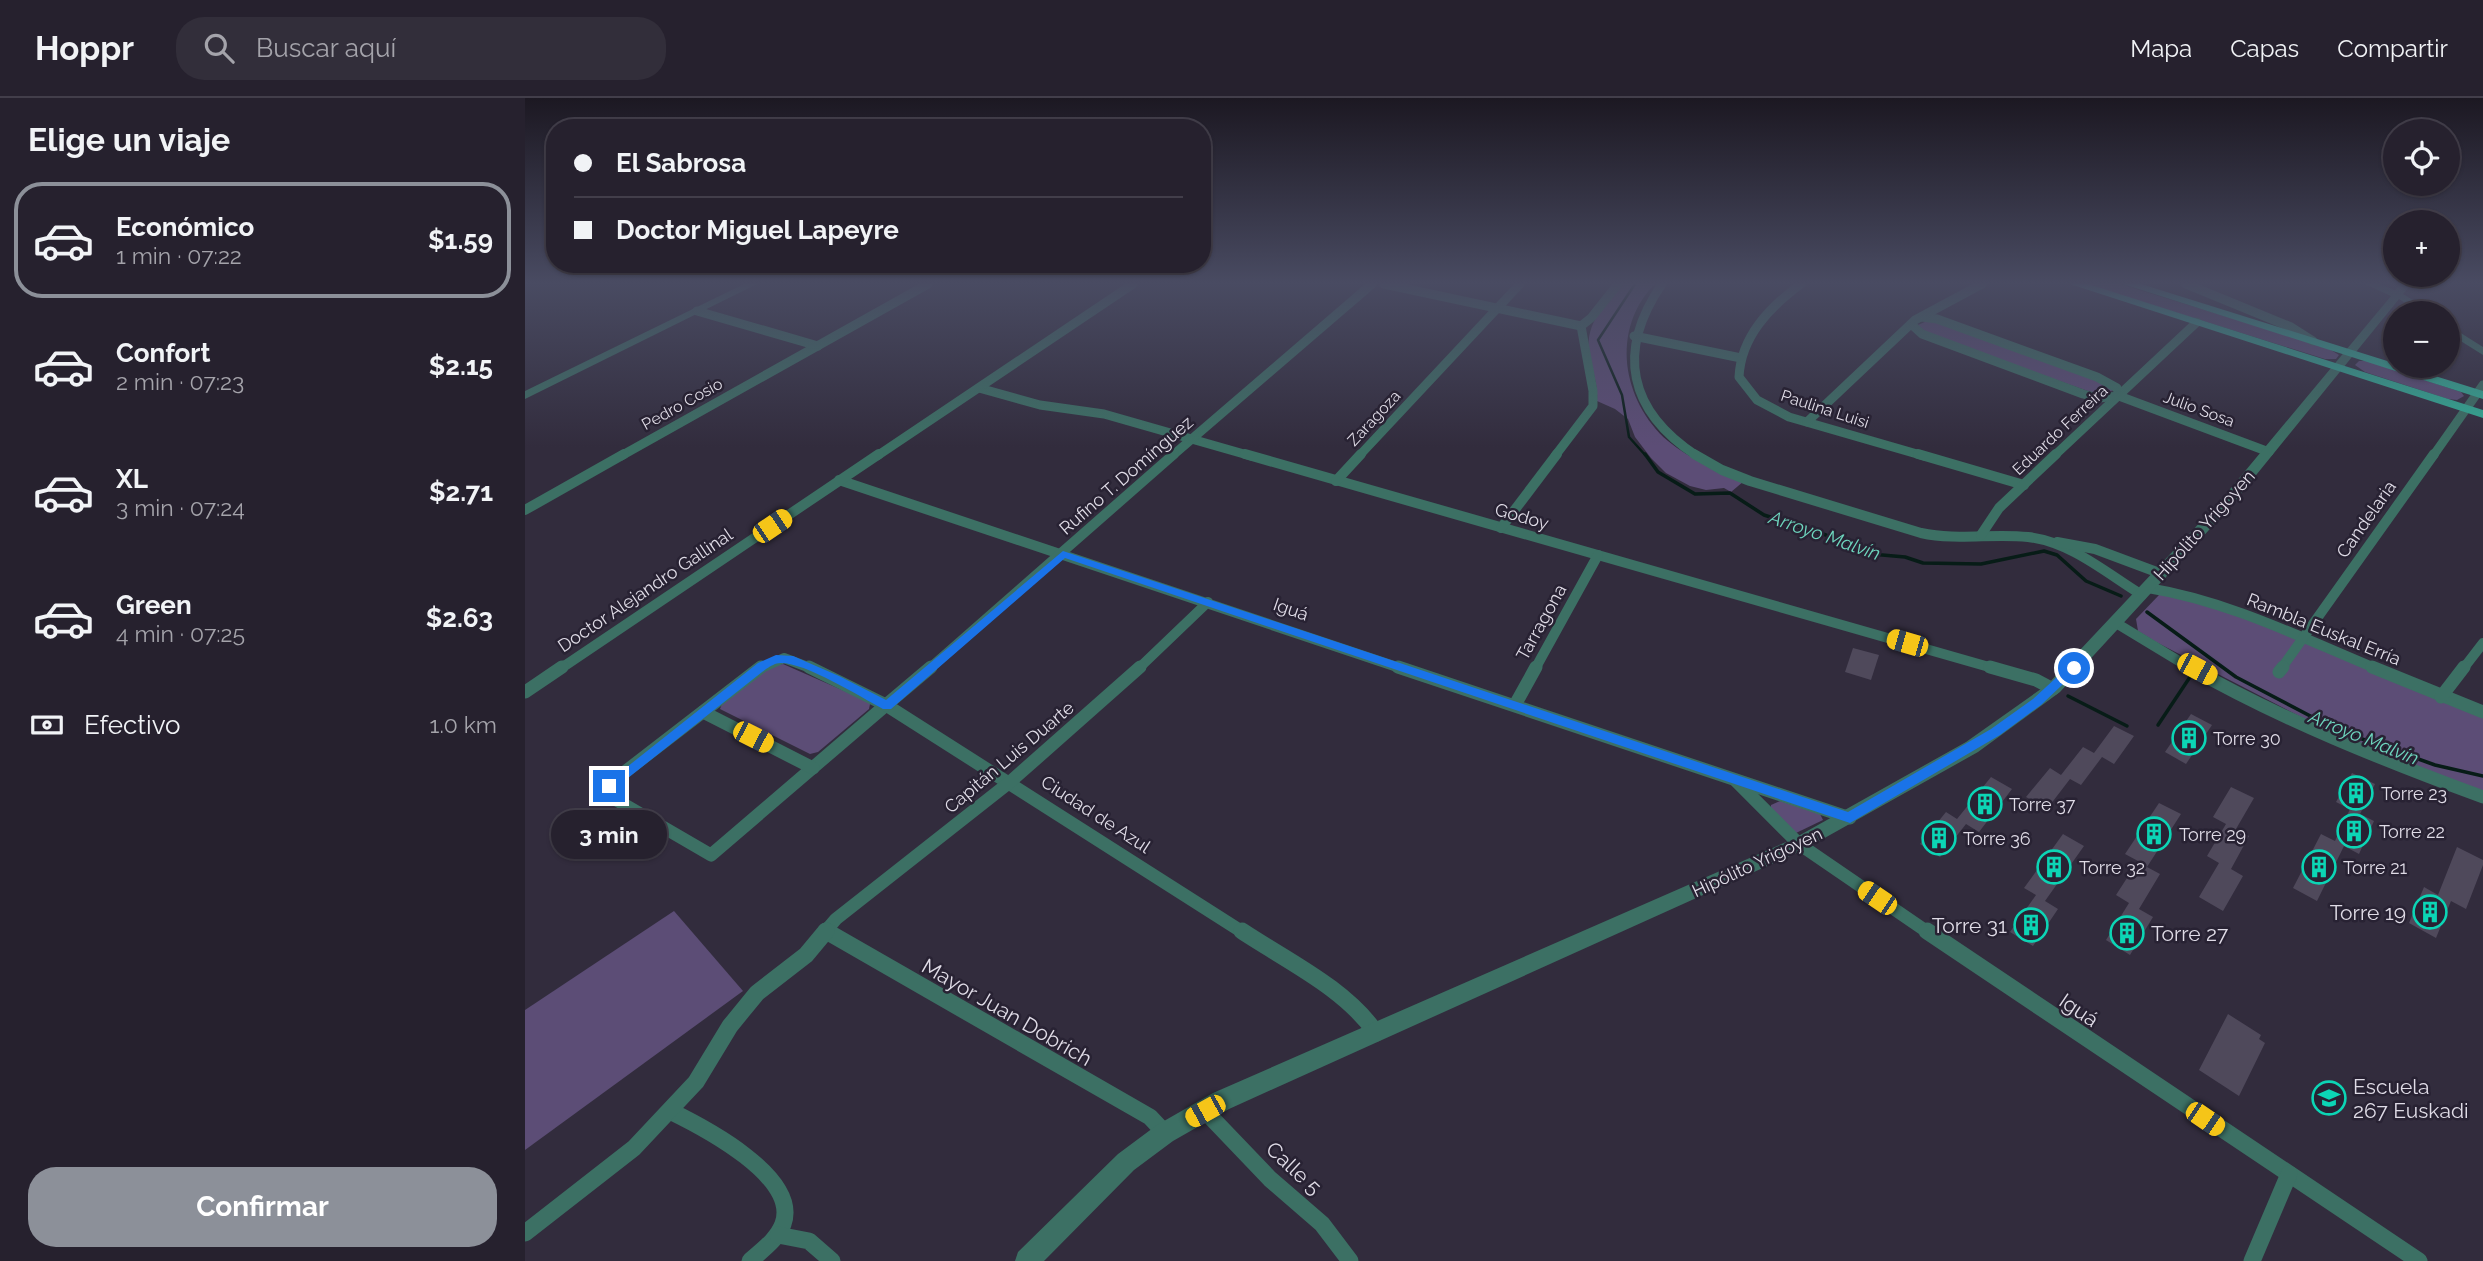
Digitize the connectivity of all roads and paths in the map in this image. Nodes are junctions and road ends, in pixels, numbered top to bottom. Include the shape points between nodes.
1 (640, 338) edge
2 (791, 338) edge
3 (832, 338) edge
4 (1053, 338) edge
5 (1309, 338) edge
6 (1469, 338) edge
7 (1583, 338) edge
8 (1634, 338) edge
9 (1640, 338) edge
10 (1753, 338) edge
11 (1895, 338) edge
12 (1933, 338) edge
13 (1992, 338) edge
14 (2180, 338) edge
15 (2248, 338) edge
16 (2304, 338) edge
17 (2309, 338) edge
18 (2363, 338) edge
19 (2463, 338) edge
20 (2313, 341) junction
21 (818, 346) junction
22 (2351, 352) junction
23 (2483, 352) edge
24 (1741, 358) junction
25 (2339, 367) junction
26 (979, 388) junction
27 (2481, 391) edge
28 (527, 392) edge
29 (2119, 396) junction
30 (2466, 408) junction
31 (2483, 414) edge
32 (1807, 422) junction
33 (1192, 440) junction
34 (2269, 452) junction
35 (839, 480) junction
36 (1336, 481) junction
37 (2024, 485) junction
38 (525, 510) edge
39 (1993, 516) junction
40 (1501, 528) junction
41 (2014, 534) junction
42 (1980, 535) junction
43 (2050, 541) junction
44 (1063, 554) junction
45 (1598, 555) junction
46 (2162, 574) junction
47 (2145, 592) junction
48 (1208, 602) junction
49 (2116, 624) junction
50 (2303, 639) junction
51 (2483, 643) edge
52 (2279, 673) dead end
53 (2053, 689) junction
54 (525, 692) edge
55 (2441, 696) junction
56 (1515, 705) junction
57 (887, 706) junction
58 (703, 712) junction
59 (2483, 712) edge
60 (813, 768) junction
61 (1730, 776) junction
62 (1010, 782) junction
63 (1780, 793) junction
64 (2483, 797) edge
65 (1764, 810) junction
66 (1850, 818) junction
67 (1799, 844) junction
68 (825, 931) junction
69 (1376, 1032) junction
70 (670, 1111) junction
71 (1205, 1111) junction
72 (1165, 1133) junction
73 (2288, 1174) junction
74 (525, 1233) edge
75 (778, 1235) junction
76 (750, 1261) edge
77 (832, 1261) edge
78 (1027, 1261) edge
79 (1350, 1261) edge
80 (2252, 1261) edge
81 (2419, 1261) edge

1 - 28 street
2 - 21 street
3 - 21 street, Pedro Cosio
4 - 26 street, Doctor Alejandro Gallinal
5 - 33 street, Rufino T. Domínguez
6 - 36 street, Zaragoza
7 - 40 street via 1593,406
8 - 42 street via 1633,373 1649,407 1671,437 1706,462 1750,481 1920,533 1946,538
9 - 24 street
10 - 24 street
11 - 32 street
12 - 29 street, Julio Sosa via 2083,394
13 - 29 street, Julio Sosa via 2097,377 2117,388
14 - 29 street, Eduardo Ferreira
15 - 25 main road
16 - 20 main road
17 - 20 street
18 - 22 street, Hipólito Yrigoyen
19 - 23 street
20 - 22 main road
21 - 38 street, Pedro Cosio
22 - 25 street, Hipólito Yrigoyen
22 - 27 main road
24 - 32 street, Paulina Luisi via 1739,377 1749,393 1776,411
25 - 30 main road
25 - 34 street, Hipólito Yrigoyen
26 - 33 street, Godoy via 1040,405 1104,414
26 - 35 street, Doctor Alejandro Gallinal
27 - 30 street, Candelaria
29 - 34 street, Julio Sosa
29 - 37 street, Eduardo Ferreira
30 - 31 main road
30 - 50 street, Candelaria
32 - 37 street, Paulina Luisi
33 - 36 street, Godoy
33 - 44 street, Rufino T. Domínguez
34 - 46 street, Hipólito Yrigoyen
35 - 44 street, Iguá
35 - 54 street, Doctor Alejandro Gallinal
36 - 40 street, Godoy
37 - 39 street, Eduardo Ferreira
39 - 41 street
39 - 42 street, Eduardo Ferreira
40 - 45 street, Godoy
41 - 42 street
41 - 43 street
43 - 46 street via 2079,544
43 - 47 street, Rambla Euskal Erría
44 - 48 street, Iguá
44 - 57 street, Rufino T. Domínguez
45 - 53 street, Godoy via 2036,680
45 - 56 street, Tarragona
46 - 47 street, Hipólito Yrigoyen
47 - 49 street, Hipólito Yrigoyen
47 - 50 street, Rambla Euskal Erría via 2198,598
48 - 56 street, Iguá
48 - 62 street, Capitán Luis Duarte
49 - 53 street, Hipólito Yrigoyen
49 - 64 street via 2307,727
50 - 52 street, Candelaria
50 - 55 street, Rambla Euskal Erría
51 - 55 street
53 - 66 street, Hipólito Yrigoyen via 1972,747
55 - 59 street, Rambla Euskal Erría
56 - 61 street, Iguá
57 - 58 street, Ciudad de Azul via 857,688 784,658 762,666
57 - 60 street, Rufino T. Domínguez
57 - 62 street, Ciudad de Azul
58 - 60 street
58 - 60 street, Rufino T. Domínguez via 617,778 609,786 613,798 711,855
61 - 63 street, Iguá
61 - 65 street, Iguá
62 - 68 street, Capitán Luis Duarte
62 - 69 street, Ciudad de Azul via 1333,991
63 - 65 street
63 - 66 street, Iguá
65 - 67 street, Iguá
66 - 67 street, Hipólito Yrigoyen
67 - 69 street, Hipólito Yrigoyen
67 - 73 street, Iguá
68 - 70 street, Capitán Luis Duarte via 806,954 742,1008 696,1082
68 - 72 street, Mayor Juan Dobrich via 1150,1117
69 - 71 street, Hipólito Yrigoyen
70 - 74 street, Capitán Luis Duarte via 634,1148
70 - 75 street via 714,1133 776,1188 786,1206
71 - 72 street, Hipólito Yrigoyen
71 - 79 street, Calle 5 via 1270,1179 1322,1224
72 - 78 street, Hipólito Yrigoyen via 1110,1176
73 - 80 street
73 - 81 street, Iguá
75 - 76 street
75 - 77 street via 806,1238

